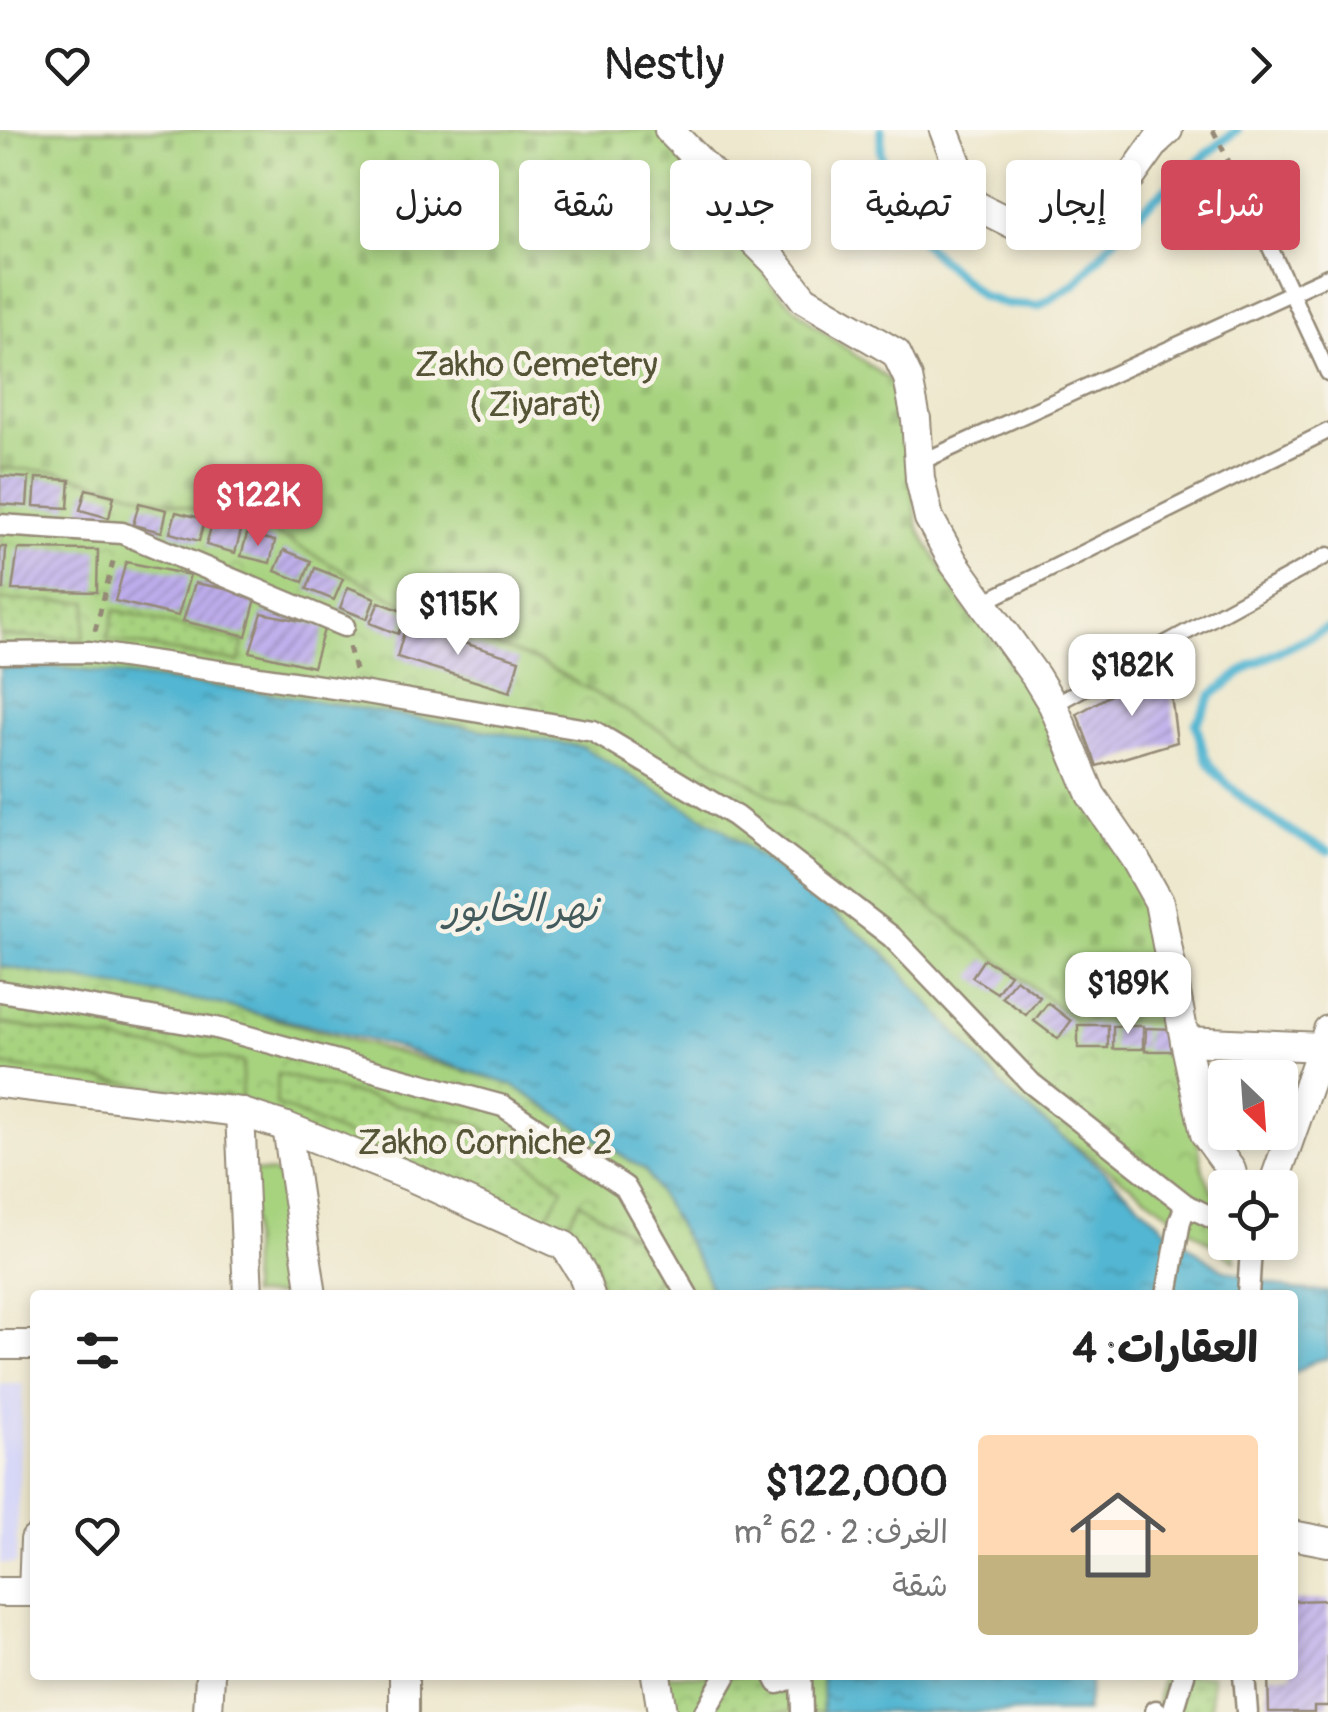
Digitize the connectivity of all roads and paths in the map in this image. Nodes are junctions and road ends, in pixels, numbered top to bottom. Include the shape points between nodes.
1 (668, 130) edge
2 (944, 130) edge
3 (1168, 130) edge
4 (1213, 130) edge
5 (1228, 160) edge
6 (1270, 250) edge
7 (1328, 276) edge
8 (1290, 294) junction
9 (1328, 373) edge
10 (1328, 430) edge
11 (919, 464) junction
12 (0, 525) edge
13 (122, 533) junction
14 (1328, 555) edge
15 (982, 604) junction
16 (344, 626) joint
17 (89, 652) junction
18 (0, 653) edge
19 (361, 692) junction
20 (1053, 705) junction
21 (0, 991) edge
22 (1325, 1039) edge
23 (1184, 1041) junction
24 (0, 1083) edge
25 (240, 1112) junction
26 (287, 1127) junction
27 (1231, 1170) edge
28 (1278, 1170) edge
29 (1183, 1212) junction
30 (1208, 1219) edge
31 (1250, 1260) edge
32 (248, 1290) edge
33 (311, 1290) edge
34 (588, 1290) edge
35 (684, 1290) edge
36 (1168, 1290) edge
37 (1248, 1290) edge
38 (0, 1345) edge
39 (30, 1345) edge
40 (1298, 1536) edge
41 (1328, 1542) edge
42 (0, 1592) edge
43 (30, 1592) edge
44 (210, 1680) edge
45 (404, 1680) edge
46 (657, 1680) edge
47 (723, 1680) edge
48 (801, 1680) edge
49 (1183, 1680) edge
50 (1244, 1680) edge
51 (208, 1712) edge
52 (404, 1712) edge
53 (662, 1712) edge
54 (705, 1712) edge
55 (802, 1712) edge
56 (1173, 1712) edge
57 (1247, 1712) edge

1 - 11 street via 722,184 739,226 804,299 896,354 908,378
2 - 3 street via 974,204 1021,228 1111,205
4 - 5 path
6 - 8 lane
7 - 8 lane
8 - 9 lane
8 - 11 lane
10 - 15 lane
11 - 15 street via 930,518
12 - 13 street
13 - 16 street
13 - 17 path
14 - 20 lane
15 - 20 street
16 - 19 path
17 - 18 street
17 - 19 street
19 - 29 street via 592,732 735,816 892,937 1032,1083
20 - 23 street via 1091,795 1159,902
21 - 35 street via 216,1028 503,1106 625,1187
22 - 23 street
22 - 28 street
23 - 27 street via 1205,1134
24 - 25 street
25 - 26 street
25 - 32 street
26 - 33 street
26 - 34 street via 565,1246
29 - 30 street
29 - 36 street
31 - 37 street
38 - 39 street
40 - 41 street
42 - 43 street
44 - 51 street
45 - 52 street
46 - 53 street
47 - 54 street
48 - 55 street
49 - 56 street
50 - 57 street

